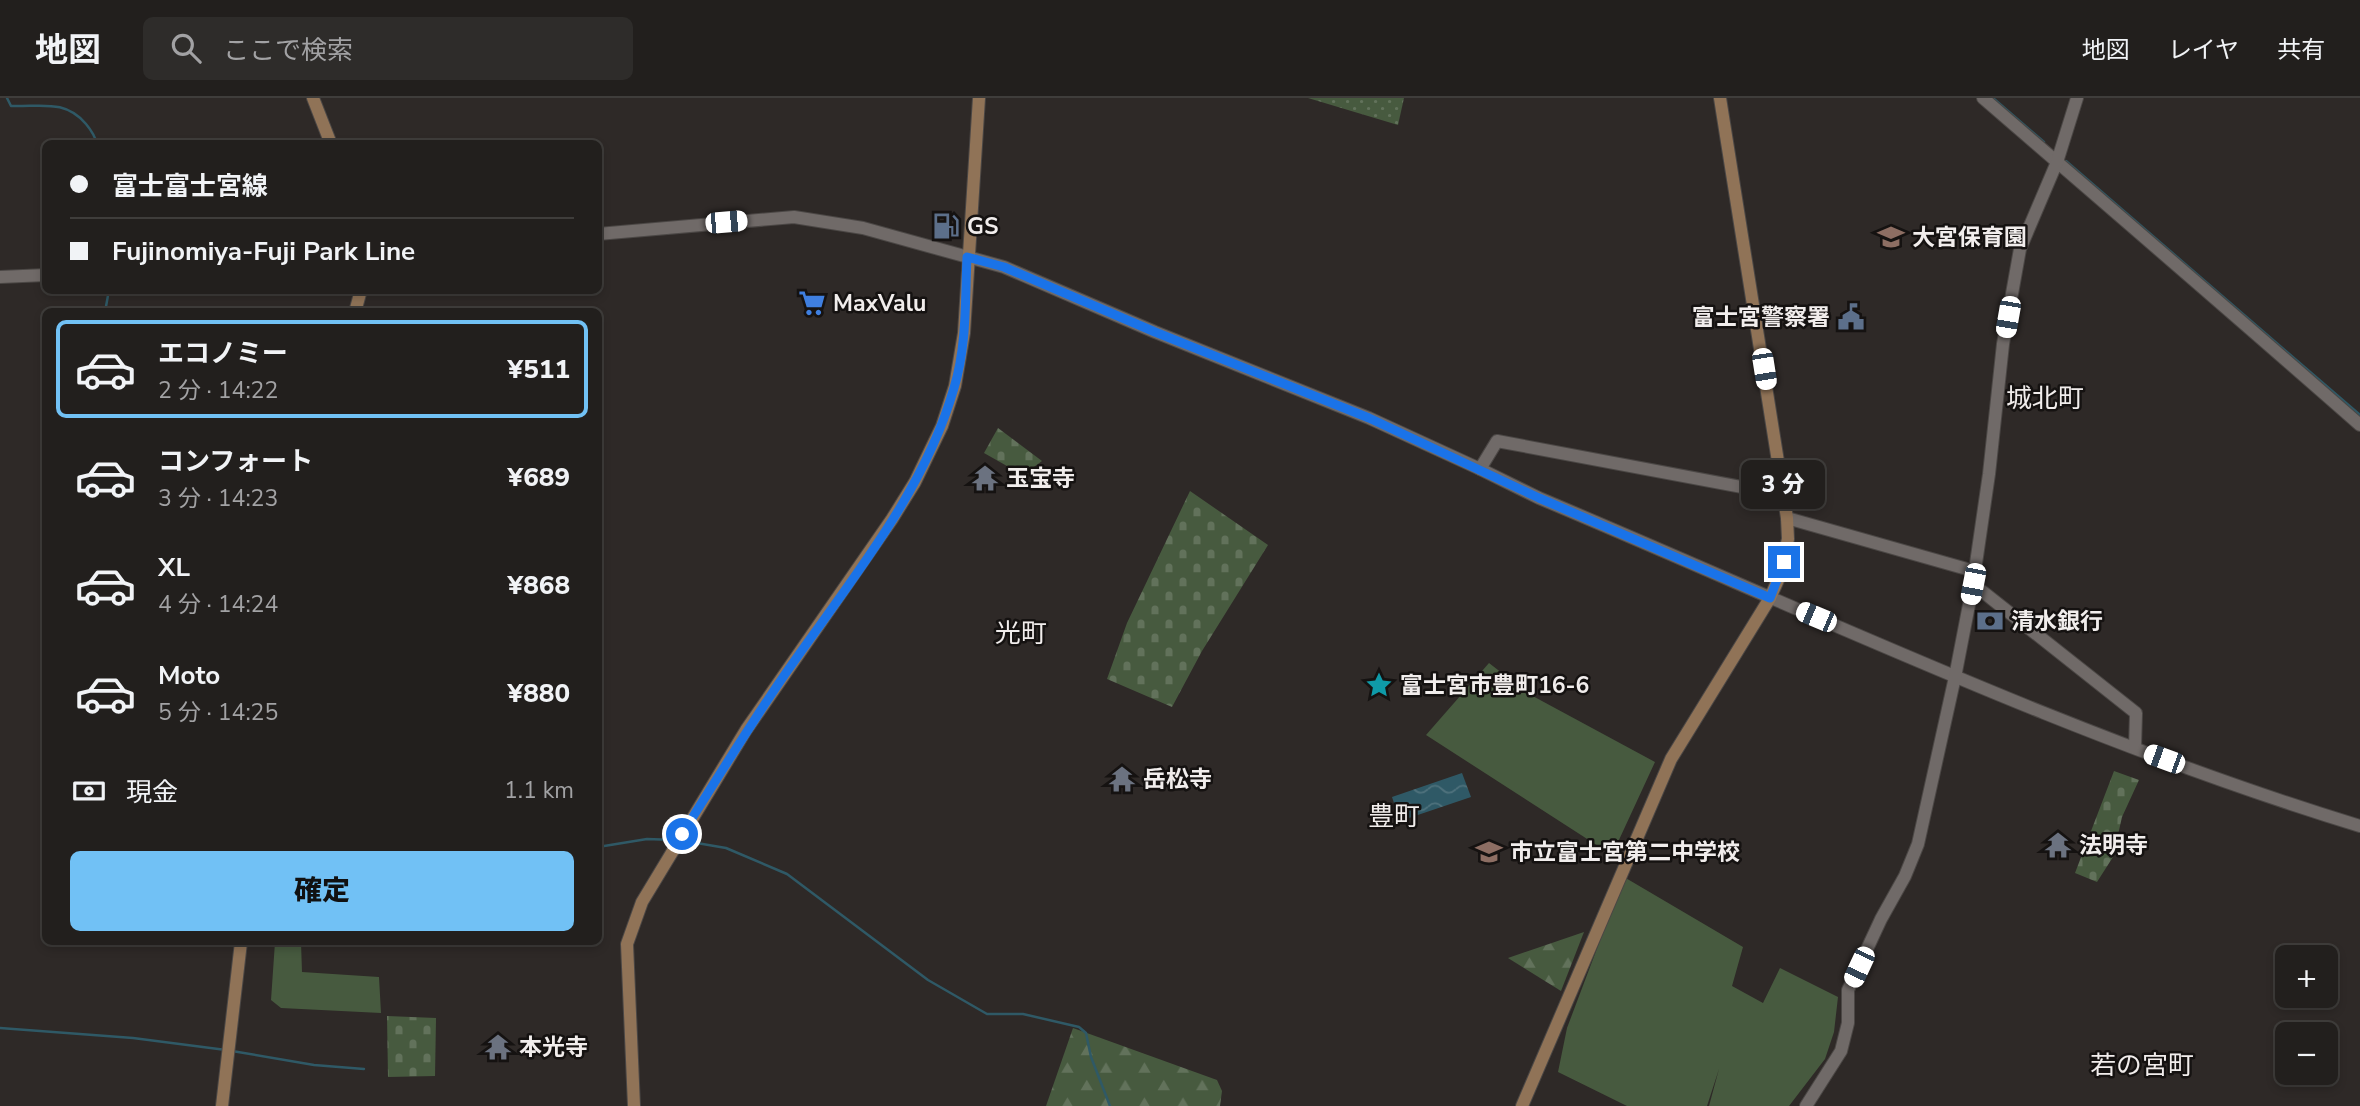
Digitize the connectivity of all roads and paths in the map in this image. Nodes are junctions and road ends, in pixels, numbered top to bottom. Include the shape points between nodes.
1 (313, 98) edge
2 (979, 98) edge
3 (1720, 98) edge
4 (1983, 98) edge
5 (2077, 98) edge
6 (329, 140) edge
7 (2057, 162) junction
8 (602, 234) edge
9 (967, 257) junction
10 (42, 275) edge
11 (0, 277) edge
12 (2360, 425) edge
13 (1480, 469) junction
14 (1784, 495) junction
15 (1787, 518) junction
16 (1974, 578) junction
17 (1770, 598) junction
18 (1955, 677) junction
19 (2136, 748) junction
20 (2360, 826) edge
21 (241, 945) edge
22 (222, 1106) edge
23 (634, 1106) edge
24 (1522, 1106) edge
25 (1806, 1106) edge

1 - 6 main road
2 - 9 main road
3 - 14 main road
4 - 7 street
5 - 7 street
7 - 12 street
7 - 16 street via 2020,249 2003,344
8 - 9 street via 794,216 863,228
9 - 13 street via 1004,267 1248,367
9 - 23 main road via 961,357 934,447 892,519 746,730 642,902 627,944
10 - 11 street
13 - 14 street via 1497,442
13 - 17 street
14 - 15 main road
15 - 16 street
15 - 17 main road via 1784,562
16 - 18 street
16 - 19 street via 2136,713
17 - 18 street
17 - 24 main road via 1671,759
18 - 19 street
18 - 25 street via 1918,844 1848,990 1848,1023 1841,1051
19 - 20 street
21 - 22 main road

